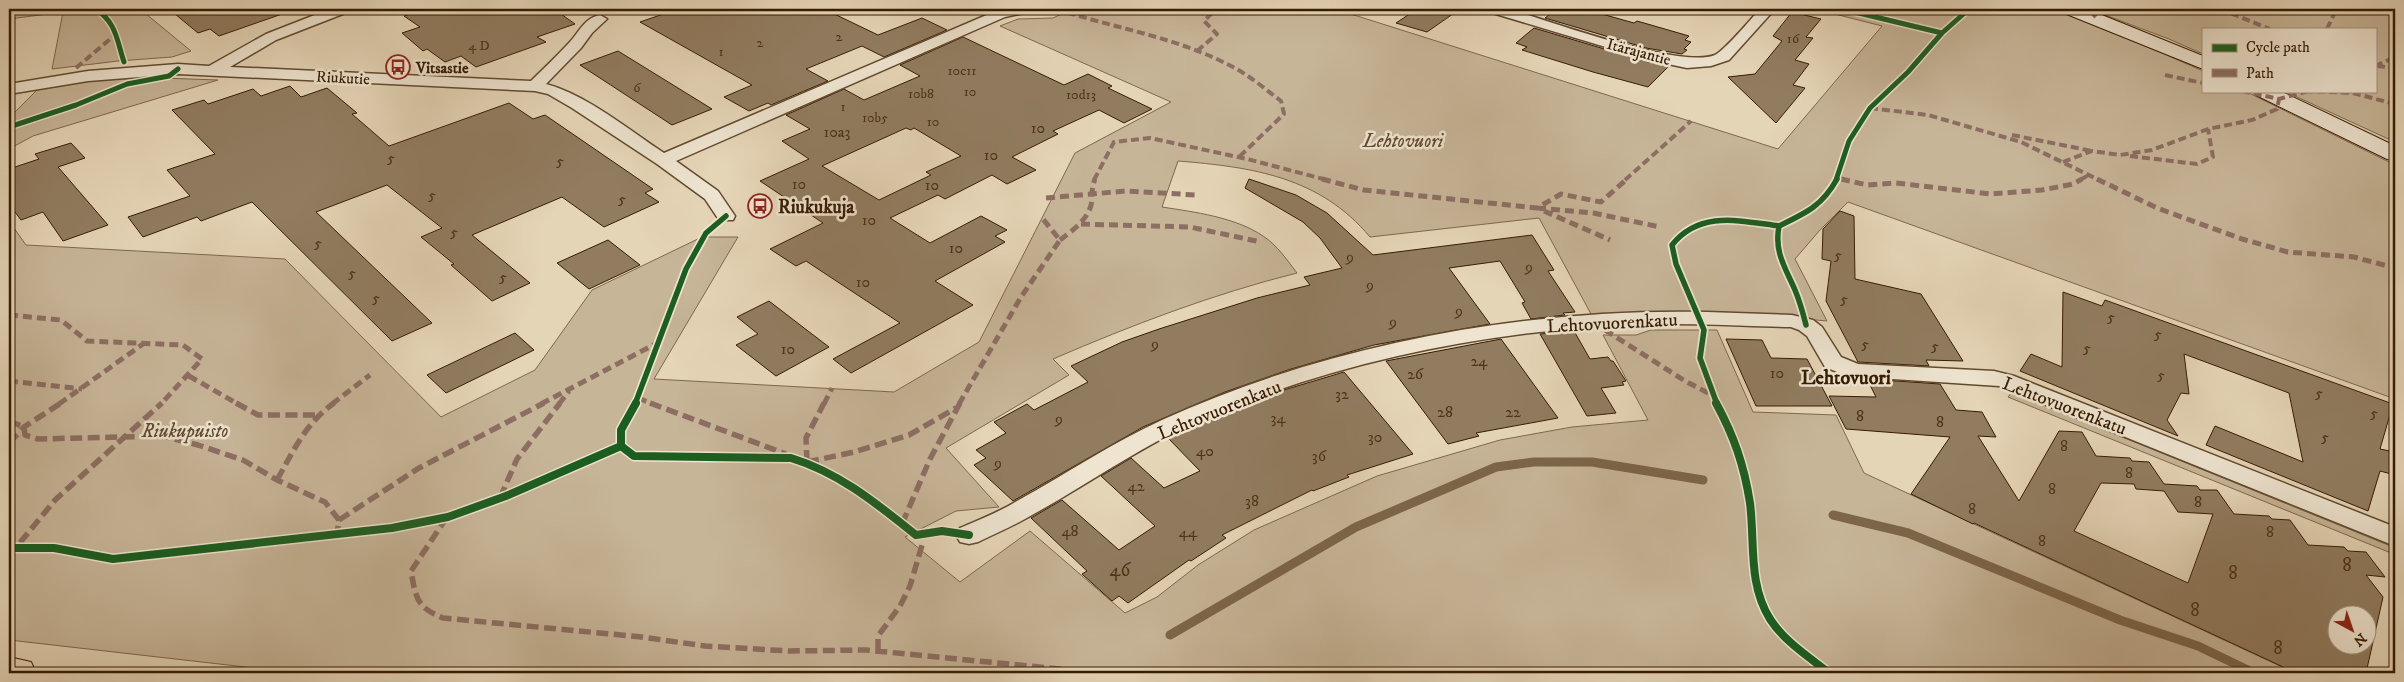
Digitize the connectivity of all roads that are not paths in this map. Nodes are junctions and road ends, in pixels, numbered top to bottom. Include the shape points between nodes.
1 (343, 9) edge
2 (1024, 9) edge
3 (1494, 9) edge
4 (1768, 9) edge
5 (2071, 9) edge
6 (600, 19) dead end
7 (2202, 63) edge
8 (215, 69) junction
9 (535, 86) junction
10 (9, 89) edge
11 (2265, 92) edge
12 (2395, 154) edge
13 (663, 160) junction
14 (726, 216) dead end
15 (969, 535) dead end
16 (2395, 537) edge
17 (9, 672) edge
18 (18, 673) edge

1 - 8 street via 271,37
2 - 13 street via 1002,14
3 - 4 street, Itärajantie via 1655,57 1686,63 1723,57
5 - 7 street
6 - 9 street
8 - 9 street, Riukutie
8 - 10 street, Riukutie via 126,72
9 - 13 street, Riukutie via 554,91 578,104
11 - 12 street
13 - 14 street, Riukutie via 712,195
15 - 16 street, Lehtovuorenkatu via 1017,513 1080,474 1169,426 1269,387 1384,354 1468,336 1578,322 1671,318 1798,323 1815,332 1833,362 1855,371 2006,381
17 - 18 main road

